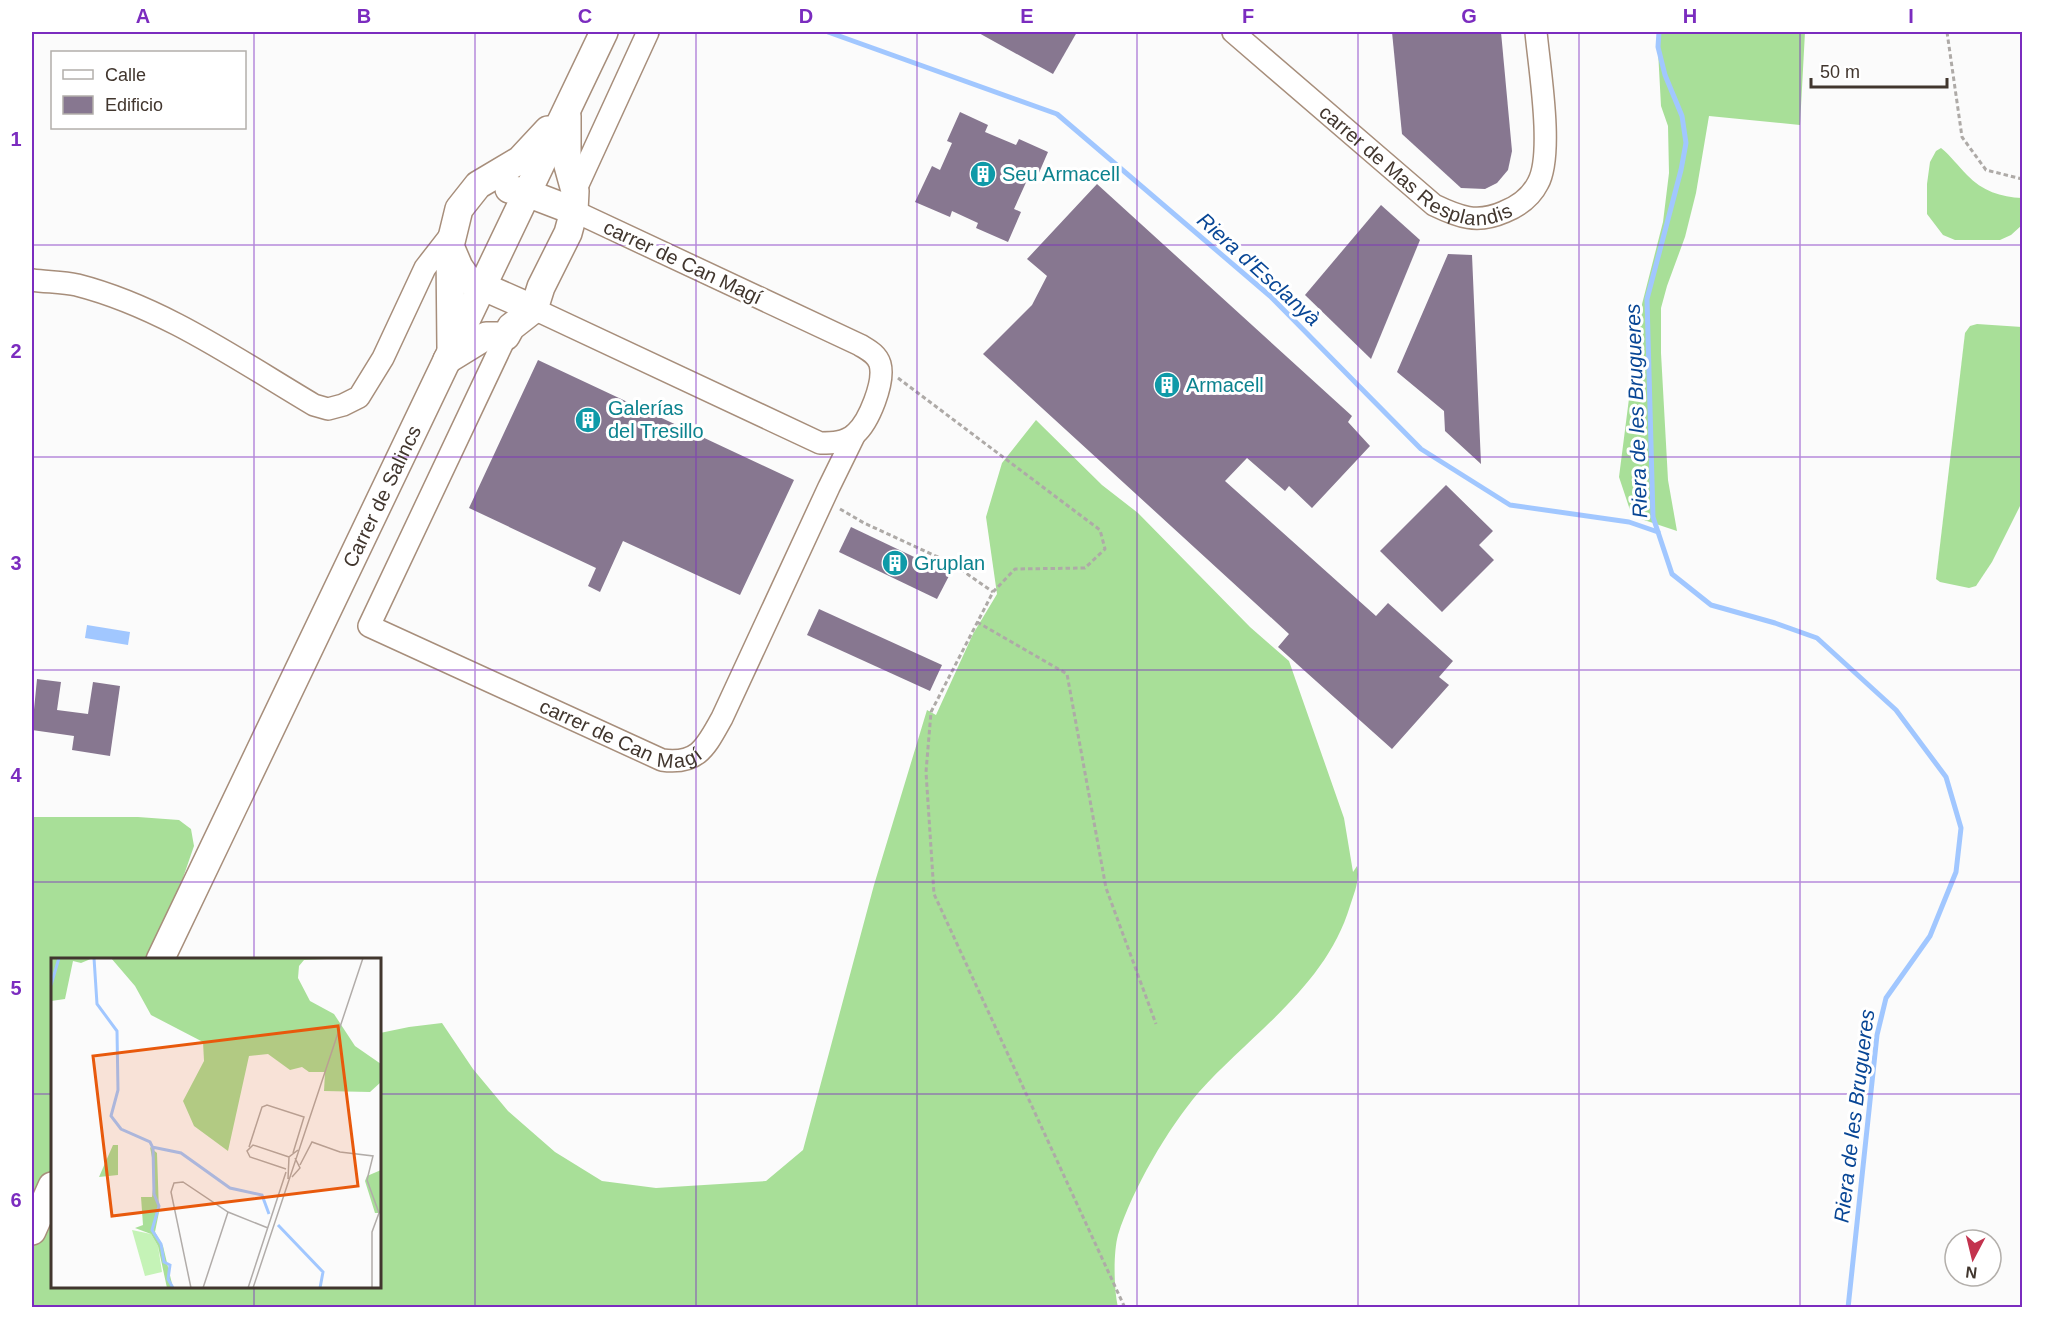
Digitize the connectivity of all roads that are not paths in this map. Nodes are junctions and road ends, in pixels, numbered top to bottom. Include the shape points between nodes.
1 (604, 32) edge
2 (648, 32) edge
3 (1233, 32) edge
4 (1536, 32) edge
5 (567, 109) junction
6 (478, 185) junction
7 (527, 193) junction
8 (575, 201) junction
9 (451, 239) junction
10 (32, 280) edge
11 (482, 287) junction
12 (534, 309) junction
13 (506, 336) junction
14 (449, 355) junction
15 (855, 434) junction
16 (812, 439) junction
17 (826, 493) junction
18 (161, 958) edge
19 (51, 1188) edge
20 (32, 1231) edge

1 - 5 main road, Carrer de Salincs
2 - 8 street
3 - 4 street, carrer de Mas Resplandis via 1434,205 1464,218 1479,219 1514,208 1540,181 1545,136
5 - 6 main road via 520,160
5 - 7 main road, Carrer de Salincs
5 - 8 main road via 567,162
6 - 7 main road
6 - 9 main road via 459,209
7 - 8 main road
7 - 11 main road, Carrer de Salincs
8 - 12 main road via 568,233
8 - 15 street, carrer de Can Magí via 874,354 880,364 880,384 867,417
9 - 10 street via 425,268 383,358 359,397 328,408 314,405 168,320 108,294
9 - 11 main road via 459,267 468,280
9 - 14 main road
11 - 12 main road
11 - 14 main road, Carrer de Salincs
12 - 13 main road via 511,327
12 - 16 street
13 - 14 main road via 486,336
13 - 17 street, carrer de Can Magí via 369,626 662,760 679,762 694,757 706,746 722,718
14 - 18 main road, Carrer de Salincs
15 - 16 street via 838,443
15 - 17 street, carrer de Can Magí
16 - 17 street, carrer de Can Magí via 829,464
19 - 20 main road

